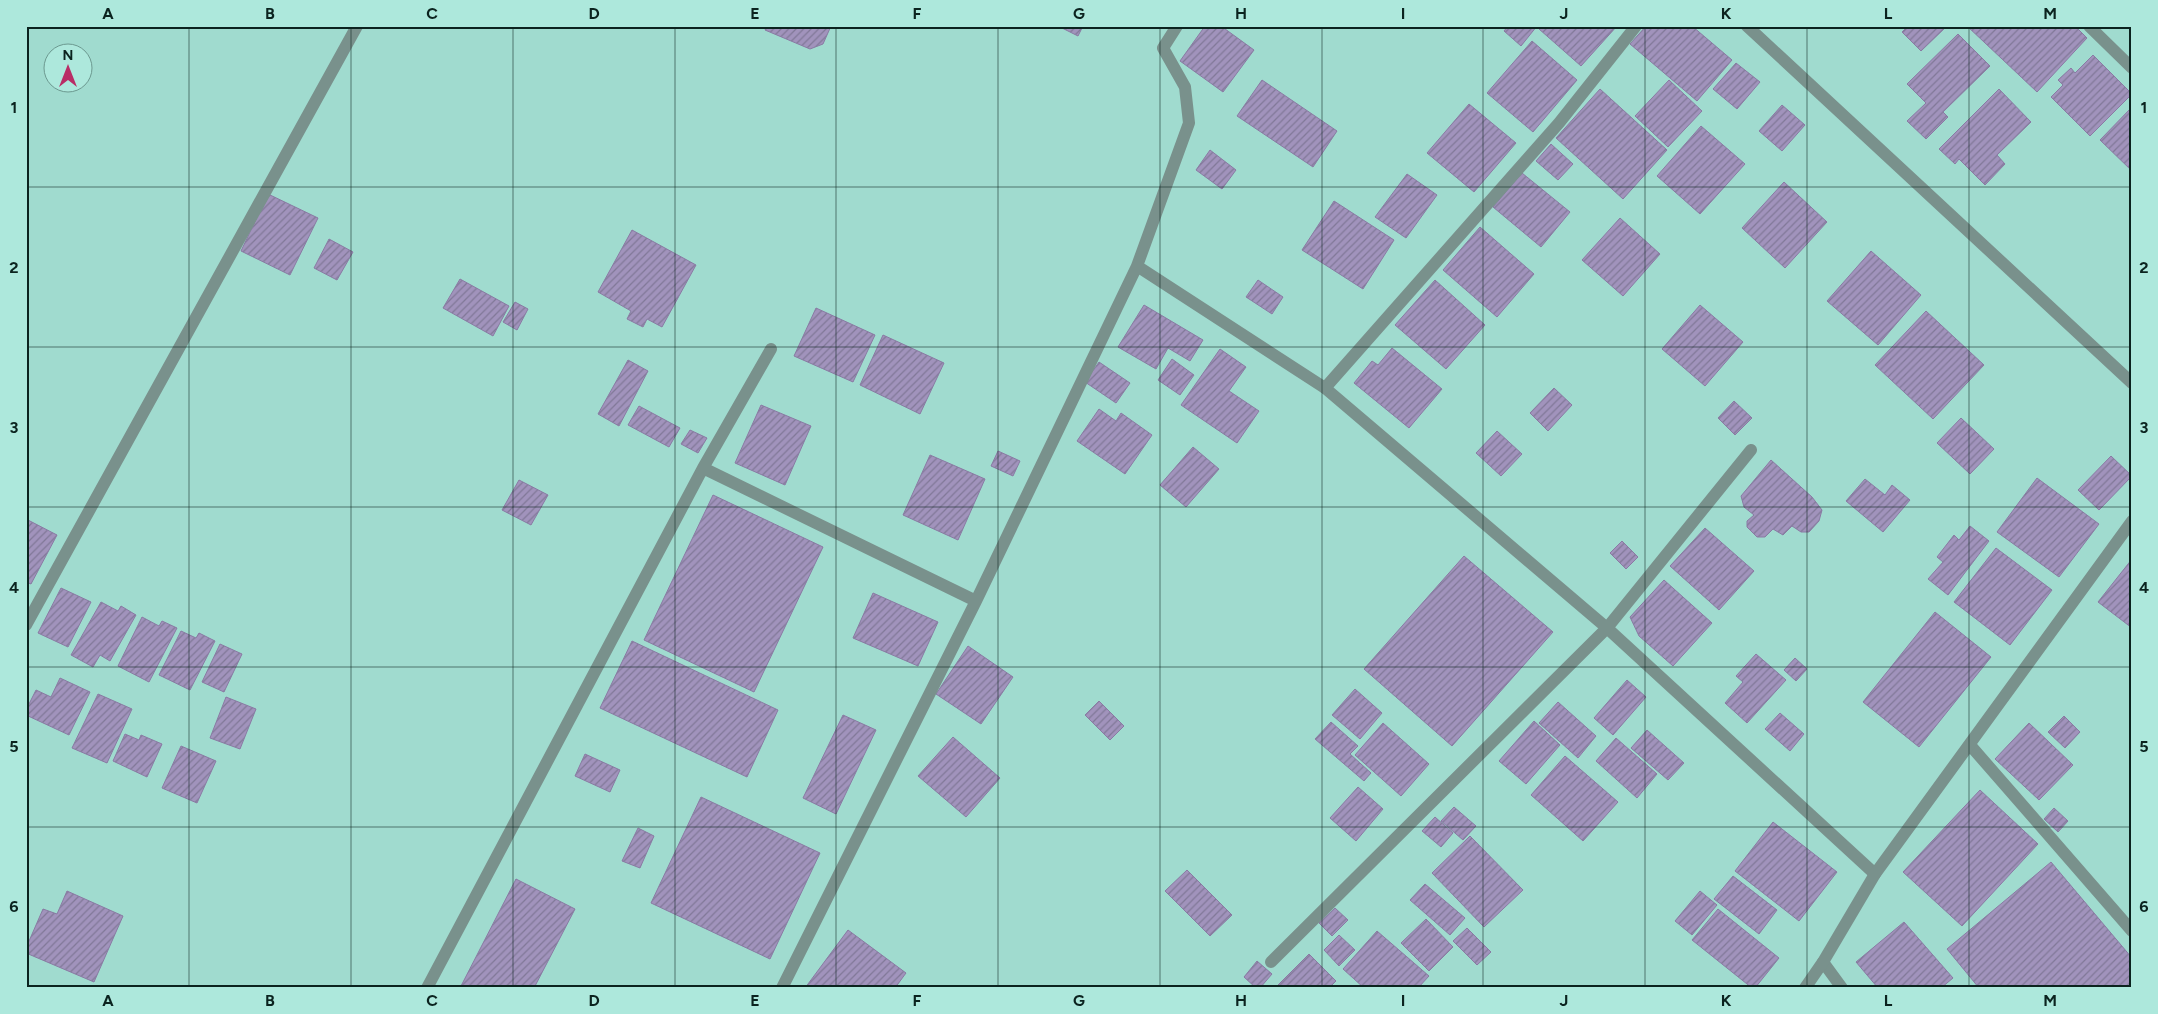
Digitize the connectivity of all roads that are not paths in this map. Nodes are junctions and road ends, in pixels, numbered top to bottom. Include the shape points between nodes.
1 (357, 26) edge
2 (1177, 26) edge
3 (1636, 26) edge
4 (1747, 26) edge
5 (2090, 26) edge
6 (2132, 68) edge
7 (1137, 266) junction
8 (770, 349) dead end
9 (2132, 384) edge
10 (1326, 388) junction
11 (1751, 450) dead end
12 (703, 468) junction
13 (2132, 521) edge
14 (976, 601) junction
15 (26, 625) edge
16 (1607, 628) junction
17 (1970, 745) junction
18 (1875, 874) junction
19 (2132, 931) edge
20 (1271, 962) dead end
21 (1824, 962) junction
22 (427, 988) edge
23 (782, 988) edge
24 (1805, 988) edge
25 (1842, 988) edge

1 - 15 street
2 - 7 street via 1163,48 1185,87 1189,123
3 - 10 street via 1559,123
4 - 9 street
5 - 6 street
7 - 10 street
7 - 14 street
8 - 12 street
10 - 16 street
11 - 16 street
12 - 14 street
12 - 22 street
13 - 17 street
14 - 23 street
16 - 18 street
16 - 20 street
17 - 18 street
17 - 19 street
18 - 21 street
21 - 24 street
21 - 25 street

